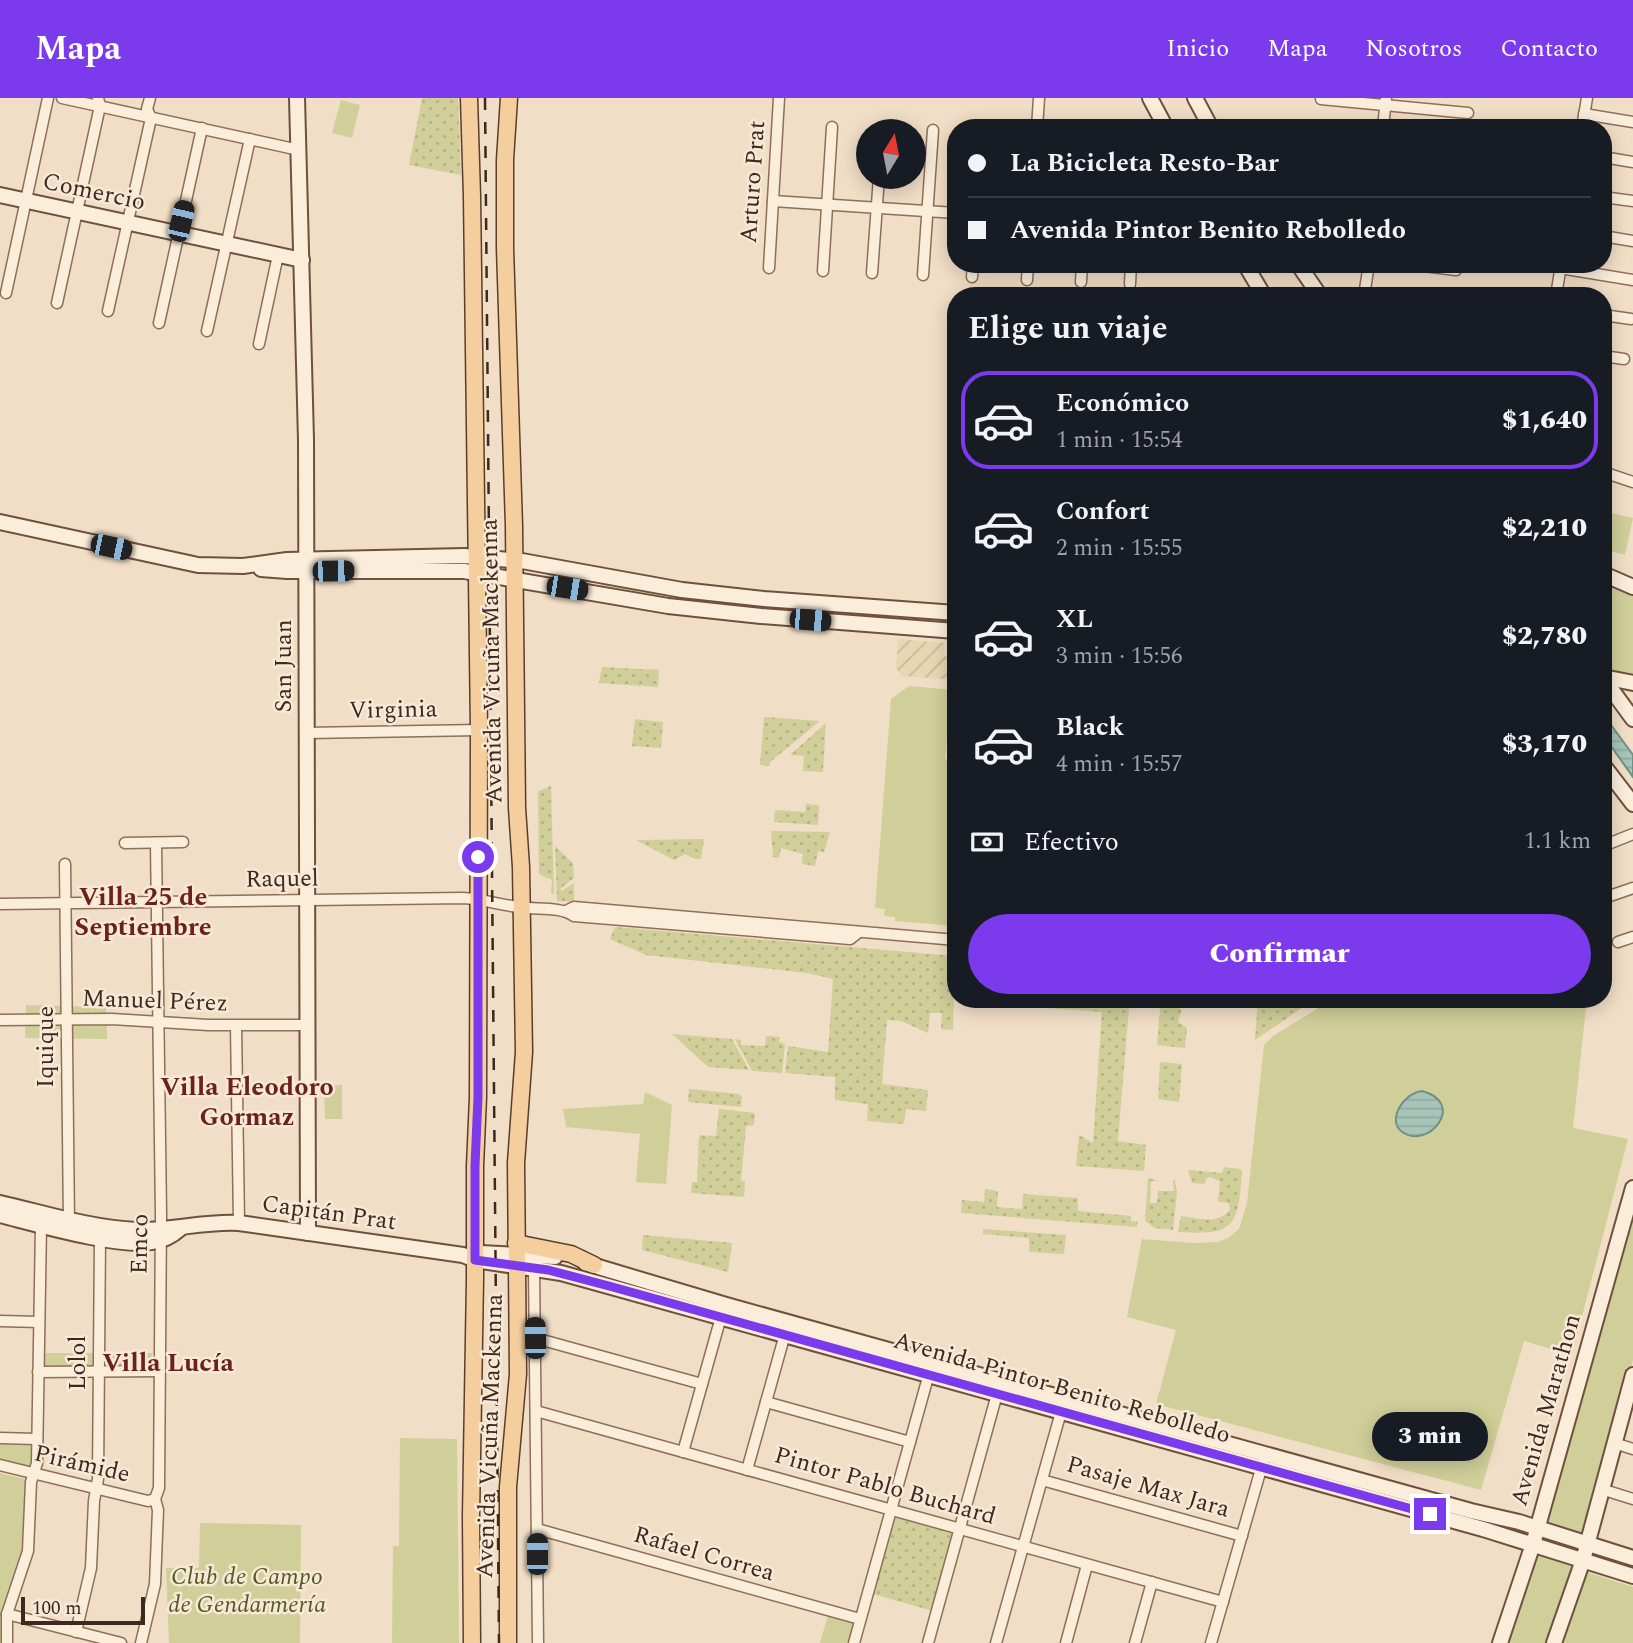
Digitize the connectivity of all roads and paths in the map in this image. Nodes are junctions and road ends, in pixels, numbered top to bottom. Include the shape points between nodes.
1 (48, 98) edge
2 (62, 98) edge
3 (150, 98) edge
4 (297, 98) edge
5 (469, 98) edge
6 (509, 98) edge
7 (779, 98) edge
8 (1039, 98) edge
9 (1195, 98) edge
10 (1587, 98) edge
11 (1152, 99) edge
12 (1321, 99) edge
13 (99, 102) edge
14 (1386, 102) edge
15 (1468, 113) dead end
16 (1584, 114) junction
17 (151, 117) junction
18 (1038, 119) edge
19 (1162, 119) edge
20 (1206, 119) edge
21 (1583, 119) edge
22 (1633, 122) edge
23 (832, 127) dead end
24 (202, 128) junction
25 (933, 130) dead end
26 (250, 139) junction
27 (299, 150) junction
28 (1612, 158) edge
29 (1633, 162) edge
30 (878, 189) edge
31 (0, 194) edge
32 (1612, 198) edge
33 (26, 200) junction
34 (773, 201) junction
35 (1633, 201) edge
36 (827, 204) junction
37 (877, 208) junction
38 (77, 211) junction
39 (928, 211) junction
40 (947, 212) edge
41 (128, 222) junction
42 (179, 233) junction
43 (1612, 238) edge
44 (1633, 241) edge
45 (227, 244) junction
46 (278, 255) junction
47 (302, 260) junction
48 (769, 268) dead end
49 (823, 271) dead end
50 (872, 273) dead end
51 (972, 273) edge
52 (1027, 273) edge
53 (1082, 273) edge
54 (1131, 273) edge
55 (1595, 273) edge
56 (923, 275) dead end
57 (972, 277) dead end
58 (1027, 279) dead end
59 (1633, 281) edge
60 (1081, 282) dead end
61 (1130, 284) dead end
62 (6, 293) dead end
63 (57, 303) dead end
64 (108, 311) dead end
65 (1612, 316) edge
66 (1631, 319) dead end
67 (159, 323) dead end
68 (207, 331) dead end
69 (259, 344) dead end
70 (1612, 357) edge
71 (1624, 359) dead end
72 (1612, 475) edge
73 (1633, 482) edge
74 (0, 522) edge
75 (509, 559) junction
76 (307, 565) junction
77 (476, 565) junction
78 (508, 578) junction
79 (1612, 578) edge
80 (1633, 587) edge
81 (947, 612) edge
82 (947, 630) edge
83 (1612, 679) edge
84 (1633, 683) edge
85 (1612, 690) edge
86 (1633, 719) edge
87 (479, 730) junction
88 (307, 733) junction
89 (1612, 777) edge
90 (1633, 804) edge
91 (1633, 834) edge
92 (156, 842) junction
93 (183, 842) dead end
94 (1612, 842) edge
95 (125, 843) dead end
96 (65, 864) dead end
97 (1633, 888) edge
98 (1612, 895) edge
99 (477, 898) junction
100 (307, 899) junction
101 (157, 902) junction
102 (66, 903) junction
103 (0, 904) edge
104 (522, 908) junction
105 (1633, 937) edge
106 (947, 939) edge
107 (1618, 942) dead end
108 (67, 1019) junction
109 (0, 1020) edge
110 (159, 1022) junction
111 (308, 1025) junction
112 (236, 1026) junction
113 (1633, 1188) edge
114 (0, 1203) edge
115 (0, 1215) edge
116 (239, 1223) junction
117 (41, 1225) junction
118 (69, 1225) junction
119 (308, 1234) junction
120 (161, 1235) junction
121 (100, 1237) junction
122 (474, 1256) junction
123 (521, 1258) junction
124 (593, 1265) joint
125 (611, 1279) junction
126 (721, 1317) junction
127 (0, 1321) edge
128 (39, 1322) junction
129 (785, 1335) junction
130 (535, 1338) junction
131 (930, 1368) junction
132 (38, 1371) junction
133 (99, 1371) junction
134 (160, 1371) junction
135 (1633, 1375) edge
136 (702, 1384) junction
137 (997, 1394) junction
138 (766, 1402) junction
139 (536, 1411) junction
140 (1061, 1412) junction
141 (0, 1438) edge
142 (37, 1439) junction
143 (910, 1442) junction
144 (1614, 1443) junction
145 (1633, 1449) edge
146 (683, 1452) junction
147 (1263, 1461) junction
148 (0, 1465) edge
149 (747, 1470) junction
150 (34, 1474) junction
151 (1042, 1480) junction
152 (96, 1489) junction
153 (1601, 1489) junction
154 (155, 1499) junction
155 (1633, 1499) edge
156 (891, 1510) junction
157 (1537, 1528) junction
158 (537, 1529) junction
159 (960, 1529) junction
160 (1242, 1536) junction
161 (1586, 1543) junction
162 (1533, 1544) junction
163 (1023, 1547) junction
164 (1633, 1558) edge
165 (1583, 1560) junction
166 (1087, 1564) junction
167 (1633, 1576) edge
168 (1152, 1583) junction
169 (1223, 1602) junction
170 (7, 1614) junction
171 (860, 1619) junction
172 (76, 1632) junction
173 (7, 1643) edge
174 (121, 1643) edge
175 (141, 1643) edge
176 (472, 1643) edge
177 (508, 1643) edge
178 (538, 1643) edge
179 (854, 1643) edge
180 (928, 1643) edge
181 (996, 1643) edge
182 (1066, 1643) edge
183 (1135, 1643) edge
184 (1211, 1643) edge
185 (1500, 1643) edge
186 (1554, 1643) edge

1 - 33 street
2 - 13 street
3 - 17 street via 147,109
4 - 27 street, San Juan
5 - 77 main road, Avenida Vicuña Mackenna
6 - 75 main road, Avenida Vicuña Mackenna via 504,210
7 - 34 street, Arturo Prat
8 - 18 street
9 - 20 street
10 - 16 street
11 - 19 street
12 - 14 street
13 - 17 street
13 - 38 street
14 - 15 street
16 - 21 street
16 - 22 street
17 - 24 street
17 - 41 street
23 - 36 street
24 - 26 street
24 - 42 street
25 - 39 street
26 - 27 street
26 - 45 street
27 - 47 street, San Juan
28 - 29 street
30 - 37 street
31 - 33 street, Comercio
32 - 35 street
33 - 38 street, Comercio
33 - 62 street
34 - 36 street
34 - 48 street, Arturo Prat
36 - 37 street
36 - 49 street
37 - 39 street
37 - 50 street
38 - 41 street, Comercio
38 - 63 street
39 - 40 street
39 - 56 street
41 - 42 street, Comercio
41 - 64 street
42 - 45 street, Comercio
42 - 67 street
43 - 44 street
45 - 46 street, Comercio
45 - 68 street
46 - 47 street, Comercio
46 - 69 street
47 - 76 street, San Juan
51 - 57 street
52 - 58 street
53 - 60 street
54 - 61 street
55 - 59 street
65 - 66 street
70 - 71 street
72 - 73 street
74 - 76 street via 186,563 265,569
75 - 77 street
75 - 78 main road, Avenida Vicuña Mackenna
75 - 81 street via 682,590
76 - 77 street via 441,569
76 - 88 street, San Juan
77 - 78 street
77 - 87 main road, Avenida Vicuña Mackenna
78 - 82 street via 732,614
78 - 104 main road, Avenida Vicuña Mackenna
79 - 80 street
83 - 84 street
85 - 86 street
87 - 88 street, Virginia
87 - 99 main road, Avenida Vicuña Mackenna
88 - 100 street, San Juan
89 - 90 street
91 - 94 street
92 - 93 street
92 - 95 street
92 - 101 street, Emco
96 - 102 street, Iquique
97 - 98 street
99 - 100 street, Raquel
99 - 104 street, Raquel
99 - 122 main road, Avenida Vicuña Mackenna
100 - 101 street, Raquel
100 - 111 street, San Juan
101 - 102 street, Raquel
101 - 110 street, Emco
102 - 103 street, Raquel
102 - 108 street, Iquique
104 - 106 street, Raquel via 849,939 859,932
104 - 123 main road, Avenida Vicuña Mackenna via 524,1052 516,1163
105 - 107 street
108 - 109 street, Manuel Pérez
108 - 110 street, Manuel Pérez
108 - 118 street, Iquique
110 - 112 street, Manuel Pérez
110 - 120 street, Emco
111 - 112 street, Manuel Pérez
111 - 119 street, San Juan
112 - 116 street
113 - 157 street, Avenida Marathon
114 - 118 street, Capitán Prat
115 - 117 street, Capitán Prat
116 - 119 street, Capitán Prat
116 - 120 street, Capitán Prat via 213,1223
117 - 118 street, Capitán Prat
117 - 128 street
118 - 120 street, Capitán Prat
118 - 121 street, Capitán Prat
119 - 122 street, Capitán Prat
120 - 121 street, Capitán Prat via 139,1243
120 - 134 street, Emco
121 - 133 street, Lolol
122 - 123 street, Avenida Pintor Benito Rebolledo
122 - 176 main road, Avenida Vicuña Mackenna
123 - 124 main road via 571,1254
123 - 125 street, Avenida Pintor Benito Rebolledo
123 - 130 street
123 - 177 main road, Avenida Vicuña Mackenna via 518,1388 508,1487
124 - 125 street, Avenida Pintor Benito Rebolledo
125 - 126 street, Avenida Pintor Benito Rebolledo
125 - 131 street, Avenida Pintor Benito Rebolledo via 726,1306
126 - 129 street, Avenida Pintor Benito Rebolledo
126 - 136 street
127 - 128 street
128 - 132 street
129 - 131 street, Avenida Pintor Benito Rebolledo
129 - 138 street
130 - 136 street
130 - 139 street
131 - 137 street, Avenida Pintor Benito Rebolledo
131 - 143 street
131 - 147 street, Avenida Pintor Benito Rebolledo
132 - 133 street
132 - 142 street
133 - 134 street
133 - 152 street, Lolol
134 - 154 street, Emco via 159,1493
135 - 144 street
136 - 146 street
137 - 140 street, Avenida Pintor Benito Rebolledo
137 - 159 street
138 - 143 street
138 - 149 street
139 - 146 street, Pintor Pablo Buchard
139 - 158 street
140 - 147 street, Avenida Pintor Benito Rebolledo
140 - 151 street
141 - 142 street, Pirámide
142 - 150 street
143 - 156 street
144 - 145 street
144 - 153 street
146 - 149 street, Pintor Pablo Buchard
147 - 157 street, Avenida Pintor Benito Rebolledo
147 - 160 street
147 - 162 street, Avenida Pintor Benito Rebolledo
148 - 150 street, Pirámide
149 - 156 street, Pintor Pablo Buchard
150 - 152 street, Pirámide
150 - 170 street via 27,1555
151 - 160 street, Pasaje Max Jara
151 - 163 street
152 - 154 street, Pirámide
152 - 172 street, Lolol via 91,1568
153 - 155 street
153 - 161 street
154 - 175 street, Emco via 155,1584
156 - 159 street, Pintor Pablo Buchard
156 - 171 street
157 - 161 street, Avenida Pintor Benito Rebolledo
157 - 162 street, Avenida Marathon
158 - 171 street, Rafael Correa
158 - 178 street
159 - 163 street, Pintor Pablo Buchard
159 - 180 street
160 - 169 street
161 - 164 street, Avenida Pintor Benito Rebolledo
161 - 165 street
162 - 165 street, Avenida Pintor Benito Rebolledo
162 - 185 street, Avenida Marathon
163 - 166 street, Pintor Pablo Buchard
163 - 181 street
165 - 167 street, Avenida Pintor Benito Rebolledo
165 - 186 street
166 - 168 street, Pintor Pablo Buchard
166 - 182 street
168 - 169 street, Pintor Pablo Buchard
168 - 183 street
169 - 184 street
170 - 172 street
170 - 173 street
171 - 179 street
172 - 174 street

